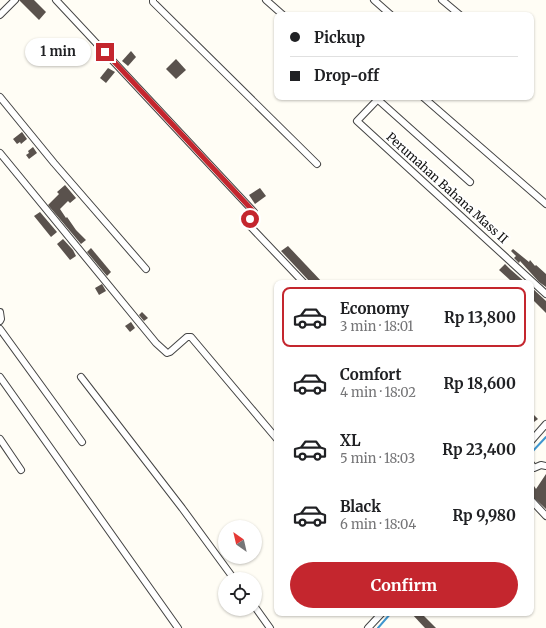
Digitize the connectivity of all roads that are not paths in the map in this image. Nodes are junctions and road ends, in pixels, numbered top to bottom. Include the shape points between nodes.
1 (15, 0) edge
2 (56, 0) edge
3 (153, 0) edge
4 (266, 0) edge
5 (374, 0) edge
6 (442, 0) edge
7 (280, 12) edge
8 (388, 12) edge
9 (456, 12) edge
10 (0, 15) edge
11 (0, 97) edge
12 (375, 100) edge
13 (379, 100) edge
14 (426, 100) edge
15 (0, 153) edge
16 (317, 164) dead end
17 (470, 182) dead end
18 (546, 204) edge
19 (146, 269) dead end
20 (301, 280) edge
21 (531, 280) edge
22 (534, 283) edge
23 (546, 294) edge
24 (0, 312) edge
25 (0, 321) edge
26 (0, 329) edge
27 (0, 378) edge
28 (81, 378) dead end
29 (546, 424) edge
30 (274, 435) edge
31 (534, 438) edge
32 (0, 439) edge
33 (82, 442) dead end
34 (546, 466) edge
35 (534, 467) edge
36 (21, 470) dead end
37 (534, 503) edge
38 (546, 516) edge
39 (229, 572) edge
40 (261, 616) edge
41 (379, 616) edge
42 (178, 628) edge
43 (270, 628) edge
44 (368, 628) edge

1 - 10 street
2 - 20 street via 254,212 249,225
3 - 16 street
4 - 7 street
5 - 8 street
6 - 9 street
11 - 19 street
12 - 21 street, Perumahan Bahana Mass II via 357,121
13 - 17 street
14 - 18 street
15 - 30 street via 151,337 165,351 170,352 187,337 191,337
22 - 23 street, Perumahan Bahana Mass II
24 - 25 street
26 - 33 street
27 - 42 street
28 - 39 street
29 - 31 street
32 - 36 street
34 - 35 street
37 - 38 street
40 - 43 street
41 - 44 street

